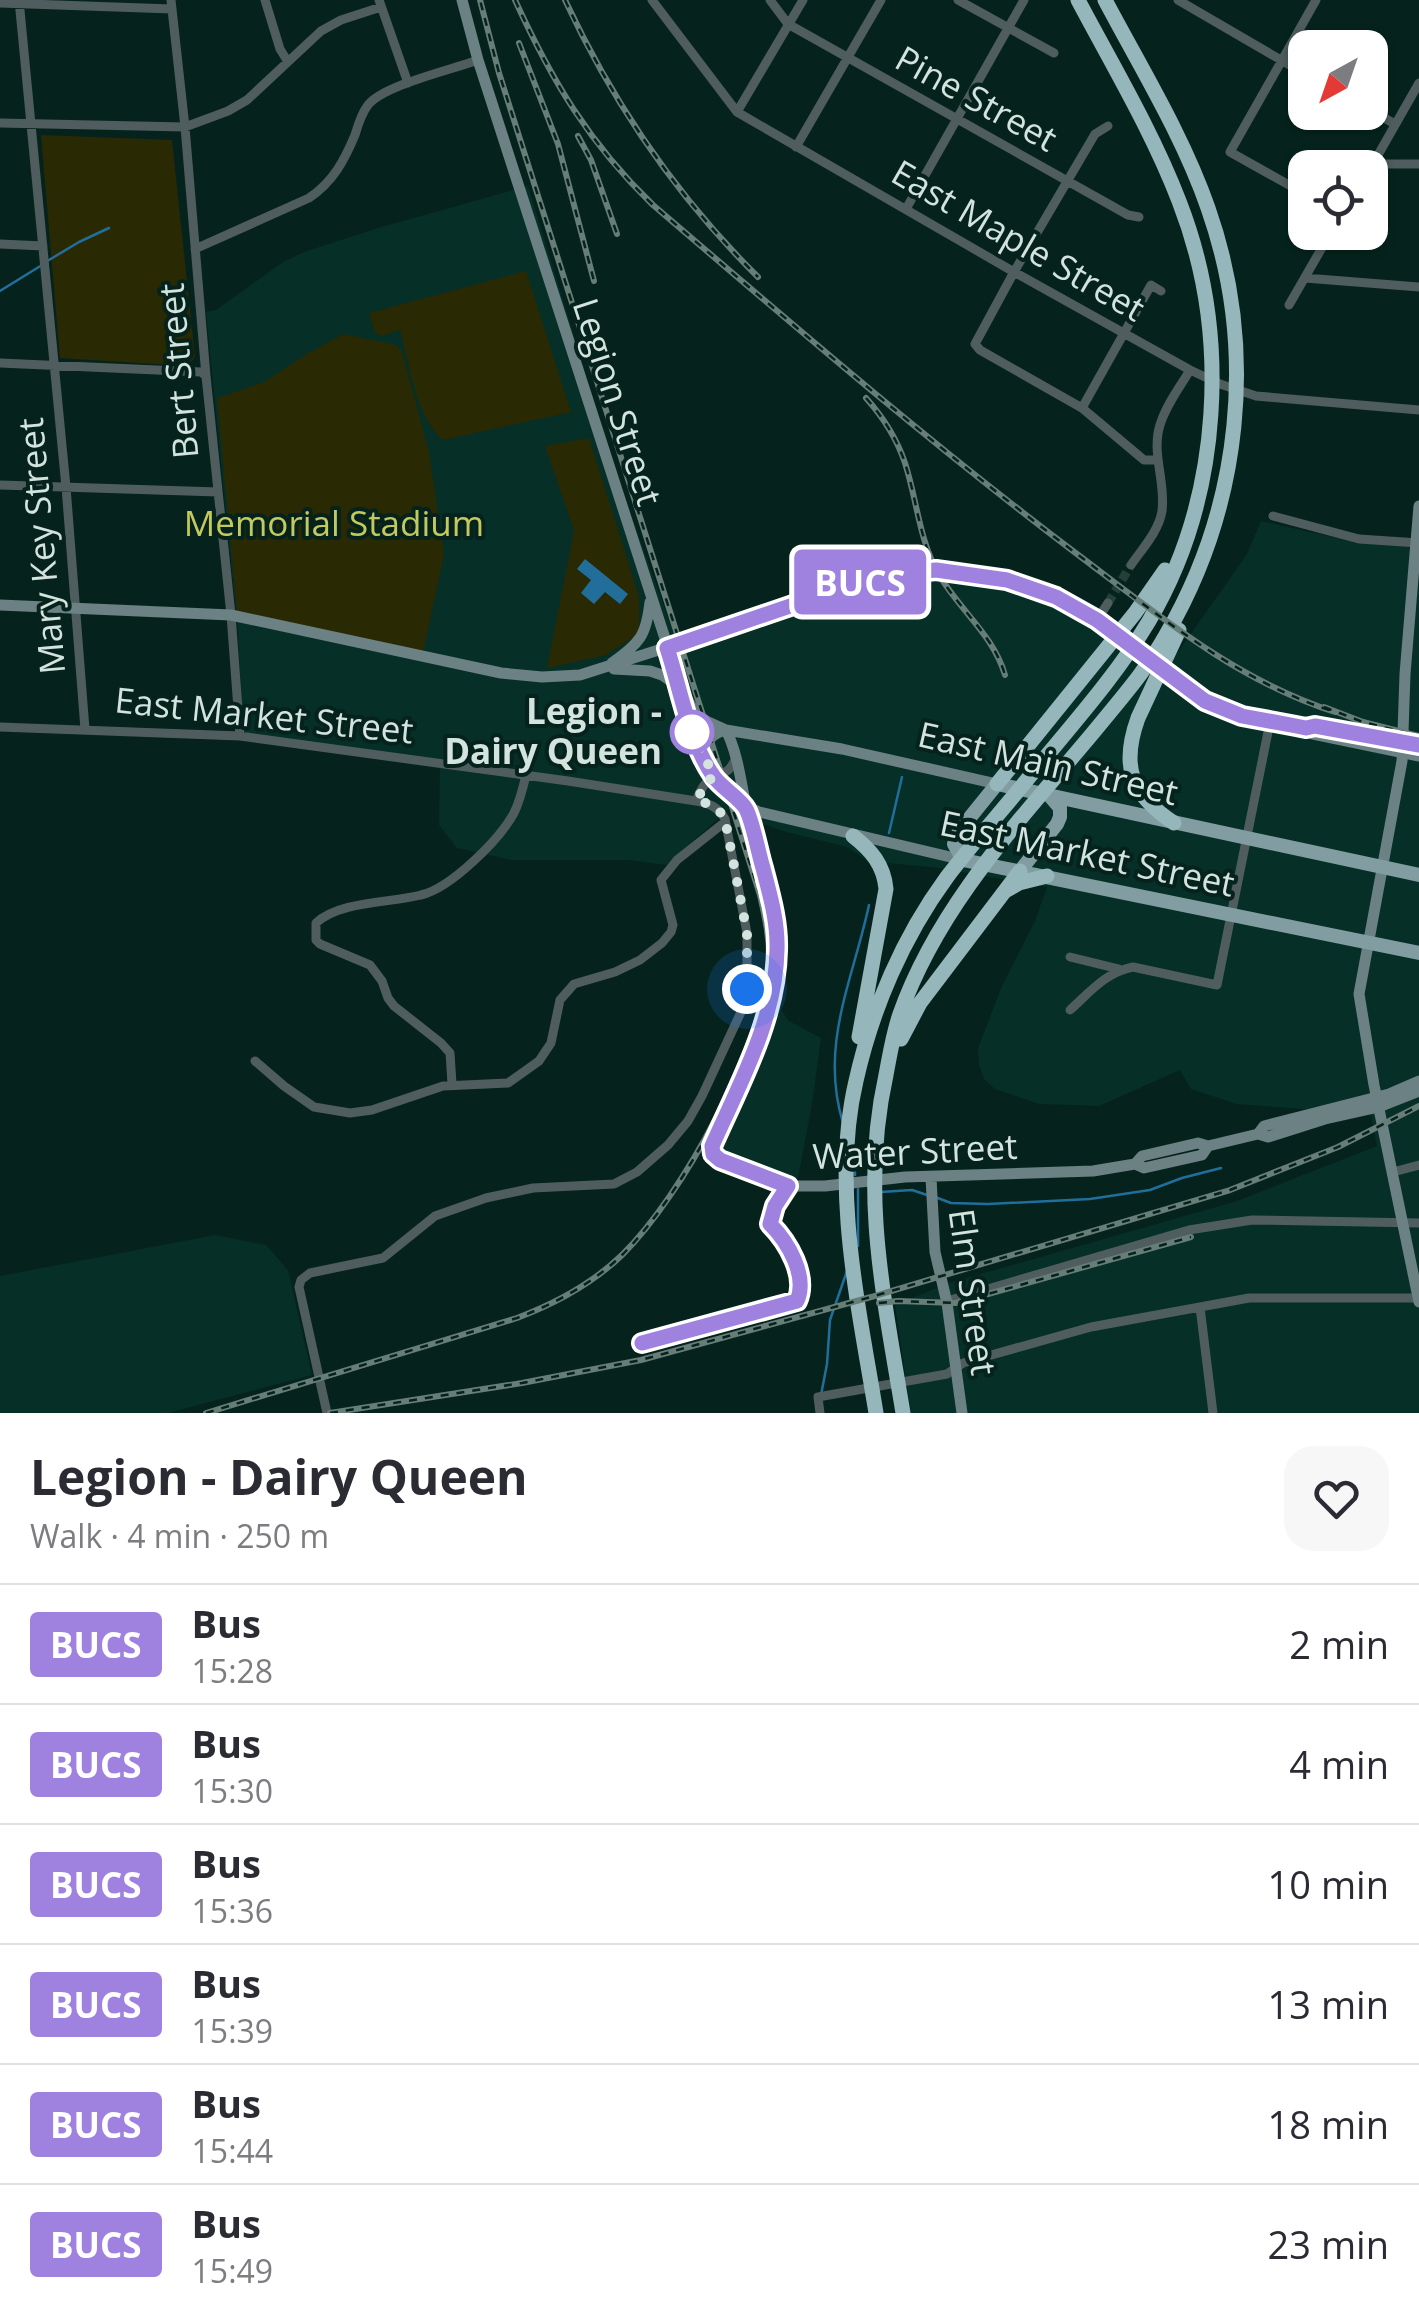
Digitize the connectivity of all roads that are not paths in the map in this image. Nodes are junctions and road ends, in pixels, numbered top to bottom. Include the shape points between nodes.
1 (265, 0) edge
2 (462, 0) edge
3 (652, 0) edge
4 (770, 0) edge
5 (803, 0) edge
6 (880, 0) edge
7 (958, 0) edge
8 (1024, 0) edge
9 (1078, 0) edge
10 (1105, 0) edge
11 (1178, 0) edge
12 (1316, 0) edge
13 (19, 2) edge
14 (0, 3) edge
15 (172, 4) edge
16 (380, 4) edge
17 (788, 24) junction
18 (1009, 29) junction
19 (1054, 53) dead end
20 (848, 58) junction
21 (478, 60) junction
22 (1282, 61) junction
23 (288, 62) junction
24 (1288, 64) edge
25 (408, 83) junction
26 (1419, 83) edge
27 (737, 112) junction
28 (956, 119) junction
29 (1388, 120) edge
30 (0, 123) edge
31 (32, 124) junction
32 (1395, 124) junction
33 (1108, 126) dead end
34 (185, 127) junction
35 (796, 147) junction
36 (1381, 150) edge
37 (1419, 164) edge
38 (1388, 165) edge
39 (1068, 182) junction
40 (1288, 184) edge
41 (906, 208) junction
42 (1139, 217) dead end
43 (0, 244) edge
44 (43, 246) junction
45 (195, 248) junction
46 (1320, 250) edge
47 (1014, 272) junction
48 (1304, 278) junction
49 (1419, 287) edge
50 (1161, 291) dead end
51 (1289, 305) dead end
52 (1124, 332) junction
53 (0, 364) edge
54 (54, 365) junction
55 (1190, 370) junction
56 (206, 376) junction
57 (1082, 408) junction
58 (1419, 410) edge
59 (1158, 460) junction
60 (0, 485) edge
61 (66, 487) junction
62 (218, 492) junction
63 (1419, 506) edge
64 (1273, 516) dead end
65 (1417, 543) edge
66 (1131, 565) tunnel mouth
67 (1171, 566) junction
68 (1193, 583) junction
69 (650, 596) junction
70 (1108, 602) tunnel mouth
71 (0, 604) edge
72 (76, 607) junction
73 (1415, 614) edge
74 (232, 615) junction
75 (1097, 620) junction
76 (667, 648) junction
77 (604, 668) junction
78 (681, 688) junction
79 (1270, 722) junction
80 (0, 727) edge
81 (85, 730) junction
82 (726, 730) junction
83 (240, 736) junction
84 (1419, 744) edge
85 (1402, 747) junction
86 (702, 755) junction
87 (736, 756) junction
88 (1419, 756) edge
89 (526, 775) junction
90 (714, 776) junction
91 (997, 784) junction
92 (1049, 795) junction
93 (698, 801) junction
94 (746, 806) junction
95 (726, 822) junction
96 (1174, 823) junction
97 (853, 836) junction
98 (1246, 839) junction
99 (964, 860) junction
100 (1382, 867) junction
101 (1020, 871) junction
102 (1419, 875) edge
103 (1048, 876) junction
104 (1004, 893) junction
105 (1230, 914) junction
106 (1368, 942) junction
107 (1419, 953) edge
108 (1070, 956) dead end
109 (1119, 969) junction
110 (1070, 1010) dead end
111 (256, 1061) dead end
112 (887, 1070) junction
113 (856, 1081) junction
114 (1419, 1081) edge
115 (452, 1084) junction
116 (1419, 1092) edge
117 (1378, 1102) junction
118 (1419, 1165) edge
119 (1394, 1172) junction
120 (931, 1182) junction
121 (1402, 1222) junction
122 (1419, 1223) edge
123 (1419, 1299) edge
124 (947, 1300) junction
125 (1200, 1307) junction
126 (955, 1370) junction
127 (902, 1408) edge
128 (875, 1410) edge
129 (327, 1413) edge
130 (820, 1413) edge
131 (962, 1413) edge
132 (1213, 1413) edge

1 - 23 street
2 - 21 main road, Legion Street
3 - 27 street, East Maple Street
4 - 17 street
5 - 17 street
6 - 20 street
7 - 18 street
8 - 18 street
9 - 67 highway via 1179,201 1208,306 1211,417 1204,469
10 - 68 highway via 1176,135 1208,208 1226,274 1236,355 1235,421 1219,510
11 - 22 street
12 - 22 street
13 - 14 street
13 - 15 street
13 - 31 street, Mary Key Street
15 - 34 street, Bert Street
16 - 23 street via 341,20
16 - 25 street
17 - 20 street, Pine Street
17 - 27 street
18 - 19 street
18 - 28 street
20 - 28 street, Pine Street
20 - 35 street
21 - 25 street
21 - 69 main road, Legion Street
22 - 24 street
22 - 40 street via 1230,152
23 - 34 street via 247,100
25 - 45 street via 368,104 340,168 322,189
26 - 32 street
27 - 35 street, East Maple Street
28 - 39 street, Pine Street
28 - 41 street
29 - 32 street
30 - 31 street
31 - 34 street
31 - 44 street, Mary Key Street
32 - 36 street
33 - 39 street via 1095,134
34 - 45 street, Bert Street
35 - 41 street, East Maple Street
37 - 38 street
39 - 42 street, Pine Street
39 - 47 street
41 - 47 street, East Maple Street
43 - 44 street
44 - 54 street, Mary Key Street
45 - 56 street, Bert Street
46 - 48 street
47 - 52 street, East Maple Street
47 - 57 street via 975,344
48 - 49 street
48 - 51 street
50 - 52 street via 1152,285
52 - 55 street, East Maple Street
52 - 57 street
53 - 54 street
54 - 56 street
54 - 61 street, Mary Key Street
55 - 58 street, East Maple Street via 1256,396
55 - 59 street via 1159,427
56 - 62 street, Bert Street
57 - 59 street via 1144,460
59 - 66 street via 1162,514
60 - 61 street
61 - 62 street
61 - 72 street, Mary Key Street
62 - 74 street, Bert Street
63 - 65 main road
64 - 65 street via 1359,538
65 - 73 main road
67 - 91 highway
67 - 113 highway via 1133,646 946,879 909,938
68 - 96 highway via 1129,755 1147,803
68 - 112 highway via 1131,687 970,884 937,935 910,990
69 - 76 main road, Legion Street
69 - 77 main road via 642,638
70 - 75 street
71 - 72 main road
72 - 74 main road
72 - 81 street, Mary Key Street
73 - 85 main road
74 - 77 main road via 501,672 567,677
74 - 83 street, Bert Street
75 - 76 main road via 1019,583 928,570 878,576
75 - 79 main road via 1205,701
76 - 77 main road
76 - 78 main road, Legion Street
77 - 78 main road via 650,670
78 - 82 main road, East Main Street via 695,713
78 - 86 main road, Legion Street via 682,708
79 - 85 main road
79 - 98 street
80 - 81 street, East Market Street
81 - 83 street, East Market Street
82 - 86 main road via 710,737
82 - 87 main road
82 - 91 main road, East Main Street
83 - 89 street, East Market Street
84 - 85 main road
85 - 88 main road
85 - 100 main road
86 - 90 main road, Legion Street
87 - 90 street via 730,770
87 - 94 main road
89 - 93 street, East Market Street
89 - 115 street via 508,822 441,886 425,895 349,908 316,923 320,944 370,965 394,1006 450,1053
90 - 93 street
90 - 94 main road, Legion Street
91 - 92 main road, East Main Street
91 - 99 main road via 956,836
92 - 96 main road, East Main Street
92 - 101 main road via 1060,808 1059,821
93 - 95 street
94 - 97 main road, East Market Street
94 - 120 main road, Water Street via 778,951 760,1036 713,1154 788,1186
95 - 115 street via 661,880 671,932 640,960 574,984 560,1000 551,1044 539,1061 508,1084
95 - 129 street via 747,933 747,989 688,1122 624,1180 486,1198 435,1216 382,1258 301,1280
96 - 98 main road, East Main Street
97 - 99 main road, East Market Street
97 - 113 highway via 877,860 886,889
98 - 100 main road, East Main Street
98 - 105 street
99 - 101 main road, East Market Street
100 - 102 main road, East Main Street
100 - 106 main road
101 - 103 main road, East Market Street
101 - 104 highway
103 - 104 highway
103 - 105 main road, East Market Street
104 - 112 highway via 920,1003
105 - 106 main road, East Market Street
105 - 109 street via 1217,985 1142,967
106 - 107 main road, East Market Street
106 - 117 main road via 1360,1004
108 - 109 street
109 - 110 street
111 - 115 street via 314,1106 350,1114
112 - 127 highway via 877,1116 874,1206
113 - 128 highway via 848,1204
114 - 117 main road
116 - 117 main road
117 - 119 main road
117 - 120 main road, Water Street via 1144,1168
118 - 119 street
119 - 121 main road
120 - 124 main road, Elm Street
121 - 122 street
121 - 123 main road
121 - 124 street via 1252,1220 1189,1230
123 - 125 street via 1249,1298
124 - 126 main road, Elm Street
125 - 126 street via 1091,1326
125 - 132 street
126 - 130 street via 818,1397
126 - 131 main road, Elm Street

